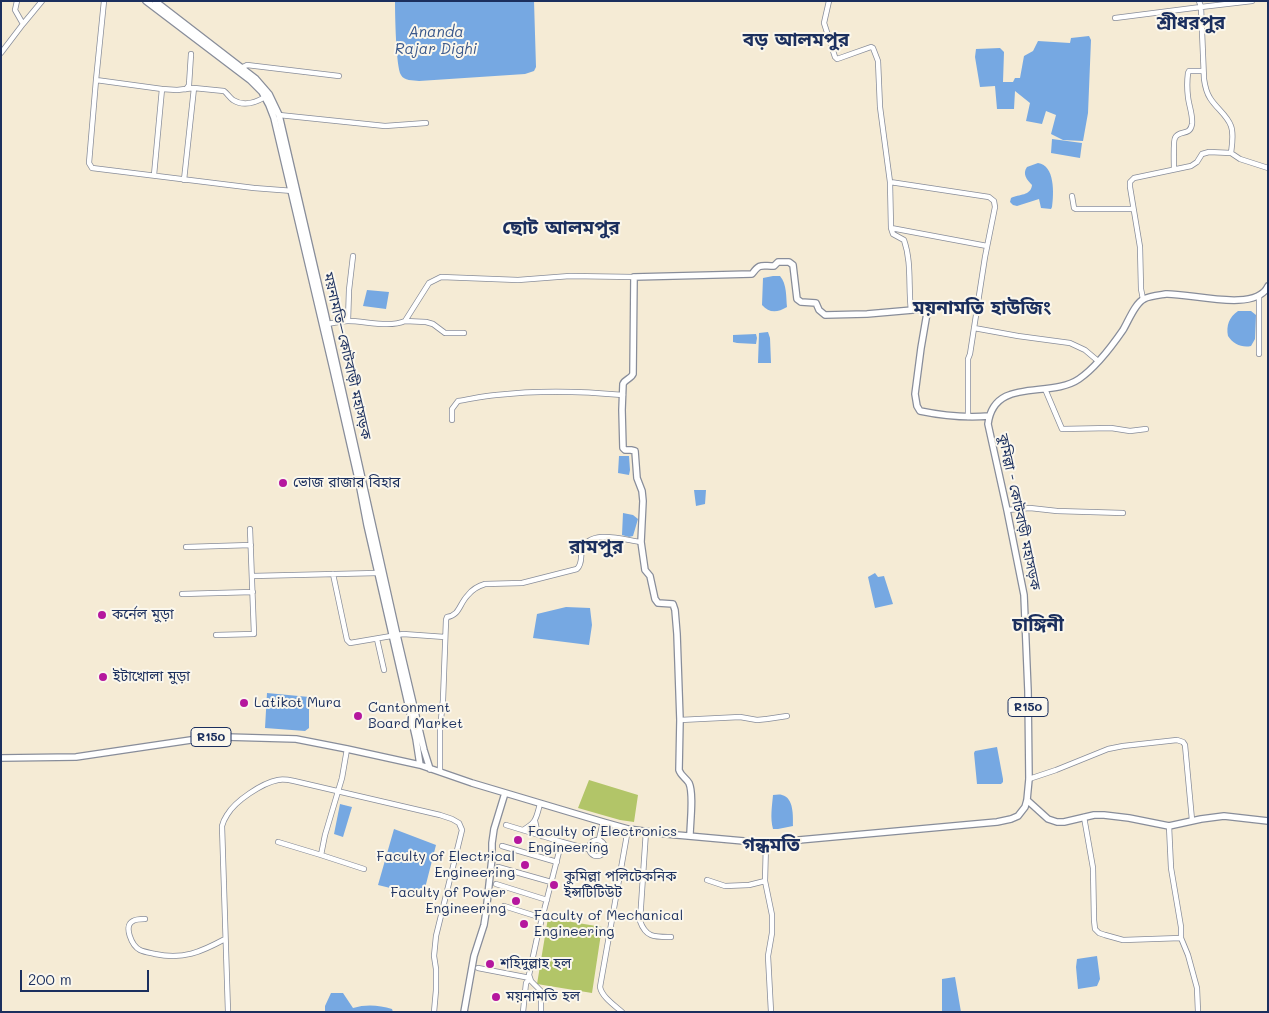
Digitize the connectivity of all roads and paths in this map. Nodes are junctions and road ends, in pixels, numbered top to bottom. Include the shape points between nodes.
1 (17, 1) edge
2 (42, 1) edge
3 (104, 1) edge
4 (146, 1) edge
5 (155, 1) edge
6 (829, 1) edge
7 (1198, 1) edge
8 (1252, 1) edge
9 (1201, 7) junction
10 (1114, 18) dead end
11 (23, 24) junction
12 (1, 53) edge
13 (191, 54) dead end
14 (239, 69) junction
15 (1203, 71) junction
16 (339, 76) dead end
17 (96, 80) junction
18 (194, 88) junction
19 (162, 89) junction
20 (186, 90) junction
21 (265, 97) junction
22 (279, 115) junction
23 (426, 123) dead end
24 (1231, 153) junction
25 (1268, 168) edge
26 (1174, 170) junction
27 (154, 175) junction
28 (184, 180) junction
29 (890, 182) junction
30 (294, 190) junction
31 (1072, 196) dead end
32 (1133, 209) junction
33 (891, 228) junction
34 (987, 246) junction
35 (353, 256) dead end
36 (634, 276) junction
37 (1268, 286) edge
38 (1259, 297) junction
39 (1143, 299) junction
40 (911, 310) junction
41 (348, 321) junction
42 (405, 321) junction
43 (328, 324) junction
44 (974, 328) junction
45 (464, 333) dead end
46 (1259, 354) dead end
47 (1098, 361) junction
48 (1045, 389) junction
49 (623, 395) junction
50 (989, 416) junction
51 (968, 418) junction
52 (452, 420) dead end
53 (1146, 429) dead end
54 (1007, 510) junction
55 (1123, 513) dead end
56 (250, 529) dead end
57 (640, 542) junction
58 (251, 546) junction
59 (186, 547) dead end
60 (378, 573) junction
61 (333, 574) junction
62 (252, 576) junction
63 (253, 592) junction
64 (182, 594) dead end
65 (216, 635) dead end
66 (394, 635) junction
67 (445, 637) junction
68 (377, 639) junction
69 (384, 670) dead end
70 (787, 716) dead end
71 (680, 720) junction
72 (347, 749) junction
73 (1, 758) edge
74 (420, 765) junction
75 (430, 769) junction
76 (440, 772) junction
77 (1029, 779) junction
78 (338, 791) junction
79 (505, 793) junction
80 (1027, 800) junction
81 (540, 804) junction
82 (1084, 817) junction
83 (1192, 820) junction
84 (534, 821) junction
85 (603, 822) junction
86 (1268, 822) edge
87 (506, 825) dead end
88 (1169, 826) junction
89 (628, 829) junction
90 (523, 830) junction
91 (646, 832) junction
92 (690, 836) junction
93 (543, 837) junction
94 (599, 840) junction
95 (278, 842) dead end
96 (562, 842) junction
97 (766, 843) junction
98 (502, 846) dead end
99 (588, 849) junction
100 (321, 856) junction
101 (556, 862) junction
102 (498, 867) dead end
103 (364, 869) dead end
104 (707, 880) dead end
105 (765, 881) junction
106 (551, 882) junction
107 (496, 884) dead end
108 (547, 900) junction
109 (504, 906) dead end
110 (542, 918) junction
111 (145, 919) dead end
112 (671, 937) dead end
113 (1181, 938) junction
114 (225, 939) junction
115 (478, 968) dead end
116 (530, 978) junction
117 (228, 1012) edge
118 (434, 1012) edge
119 (464, 1012) edge
120 (523, 1012) edge
121 (541, 1012) edge
122 (622, 1012) edge
123 (771, 1012) edge
124 (1198, 1012) edge

1 - 11 street via 16,10
2 - 11 street
3 - 17 street
4 - 14 main road, ময়নামতি–কোটবাড়ী মহাসড়ক
5 - 14 main road, ময়নামতি–কোটবাড়ী মহাসড়ক
6 - 29 street via 824,23 835,58 873,48 878,61 880,108
7 - 9 street
8 - 9 street
9 - 10 street
9 - 15 street
11 - 12 street
13 - 20 street
14 - 16 street via 247,65
14 - 21 main road, ময়নামতি–কোটবাড়ী মহাসড়ক
14 - 22 main road, ময়নামতি–কোটবাড়ী মহাসড়ক via 263,87
15 - 24 street via 1209,98 1231,124
15 - 26 street via 1188,73 1192,125 1188,132 1175,136
17 - 19 street
17 - 27 street via 90,166
18 - 20 street
18 - 21 street via 226,92 233,100 248,104
18 - 28 street
19 - 20 street
19 - 27 street
21 - 30 main road, ময়নামতি–কোটবাড়ী মহাসড়ক
22 - 23 street via 385,126
22 - 30 main road, ময়নামতি–কোটবাড়ী মহাসড়ক
24 - 25 street
24 - 26 street via 1202,154 1191,166
26 - 32 street via 1134,178 1130,182
27 - 28 street
28 - 30 street
29 - 33 street
29 - 34 street via 994,201
30 - 43 main road, ময়নামতি–কোটবাড়ী মহাসড়ক
30 - 60 main road, ময়নামতি–কোটবাড়ী মহাসড়ক
31 - 32 street via 1076,209
32 - 39 street via 1140,247
33 - 34 street
33 - 40 street via 893,234 904,240 907,249
34 - 44 street
35 - 41 street
36 - 40 main road via 752,274 759,266 789,262 793,265 797,299 816,303 825,315
36 - 42 street via 518,280 442,277 429,283
36 - 49 main road via 632,374 624,381
37 - 38 main road
38 - 39 main road via 1222,300 1166,294
38 - 46 street
39 - 47 main road
40 - 51 main road via 924,309 927,313 915,394 918,409
41 - 42 street via 372,324
41 - 43 street
42 - 45 street via 433,324 445,333
43 - 66 main road, ময়নামতি–কোটবাড়ী মহাসড়ক
44 - 47 street via 1070,343
44 - 51 street via 967,367
47 - 48 main road via 1077,380
48 - 50 main road via 1006,395 992,408
48 - 53 street via 1062,429
49 - 52 street via 525,392 458,400 452,409
49 - 57 main road via 623,448 635,451 637,478 642,491
50 - 51 main road
50 - 54 main road, কুমিল্লা - কোটবাড়ী মহাসড়ক / R150
54 - 55 street via 1030,508
54 - 77 main road, কুমিল্লা - কোটবাড়ী মহাসড়ক / R150 via 1024,595
56 - 58 street
57 - 67 street via 598,537 582,550 581,564 577,569 522,583 480,586 467,596 456,614 447,617
57 - 71 main road via 654,599 674,606
58 - 59 street
58 - 62 street
60 - 61 street
60 - 66 main road, ময়নামতি–কোটবাড়ী মহাসড়ক
61 - 62 street
61 - 68 street via 348,642
62 - 63 street
63 - 64 street
63 - 65 street via 254,634
66 - 67 street
66 - 68 street
66 - 74 main road, ময়নামতি–কোটবাড়ী মহাসড়ক
66 - 75 main road, ময়নামতি–কোটবাড়ী মহাসড়ক
67 - 76 street
68 - 69 street
70 - 71 street via 767,720 740,717
71 - 92 main road via 679,770 690,786
72 - 73 main road, R150 via 296,739 212,737 76,757
72 - 74 main road, R150
72 - 78 street
74 - 75 main road, R150
75 - 76 main road, R150
76 - 79 main road, R150
77 - 80 main road, কুমিল্লা - কোটবাড়ী মহাসড়ক / R150
77 - 83 street via 1108,749 1177,740 1185,745
78 - 100 street
78 - 114 street via 294,780 278,780 246,796 227,815 222,826
78 - 118 street via 440,815 459,823 462,830 436,936
79 - 81 main road, R150
79 - 119 main road via 494,829 484,925 474,956
80 - 82 main road via 1048,819 1064,822
80 - 97 main road, R150 via 1022,812 1006,821
81 - 84 street
81 - 85 main road, R150
82 - 88 main road via 1104,815
82 - 113 street via 1093,868 1095,929 1105,936 1123,940
83 - 86 main road via 1224,816
83 - 88 main road
84 - 90 street
84 - 93 street
85 - 89 main road, R150
85 - 94 street
87 - 90 street
88 - 113 street
89 - 91 main road, R150
89 - 122 street via 600,987 603,995
90 - 93 street
91 - 92 main road, R150
91 - 112 street via 640,921 650,935
92 - 97 main road, R150
93 - 96 street
94 - 99 street via 592,841
94 - 99 street via 605,847 601,856 590,853
95 - 100 street
96 - 99 street
96 - 101 street
97 - 105 street
98 - 101 street
100 - 103 street
101 - 106 street
102 - 106 street
104 - 105 street via 725,886
105 - 123 street via 772,914 768,956
106 - 108 street
107 - 108 street
108 - 110 street
109 - 110 street
110 - 116 street
111 - 114 street via 131,922 129,933 140,950 160,955 178,957
113 - 124 street via 1197,988
114 - 117 street
115 - 116 street
116 - 120 street via 526,983
116 - 121 street via 541,990

